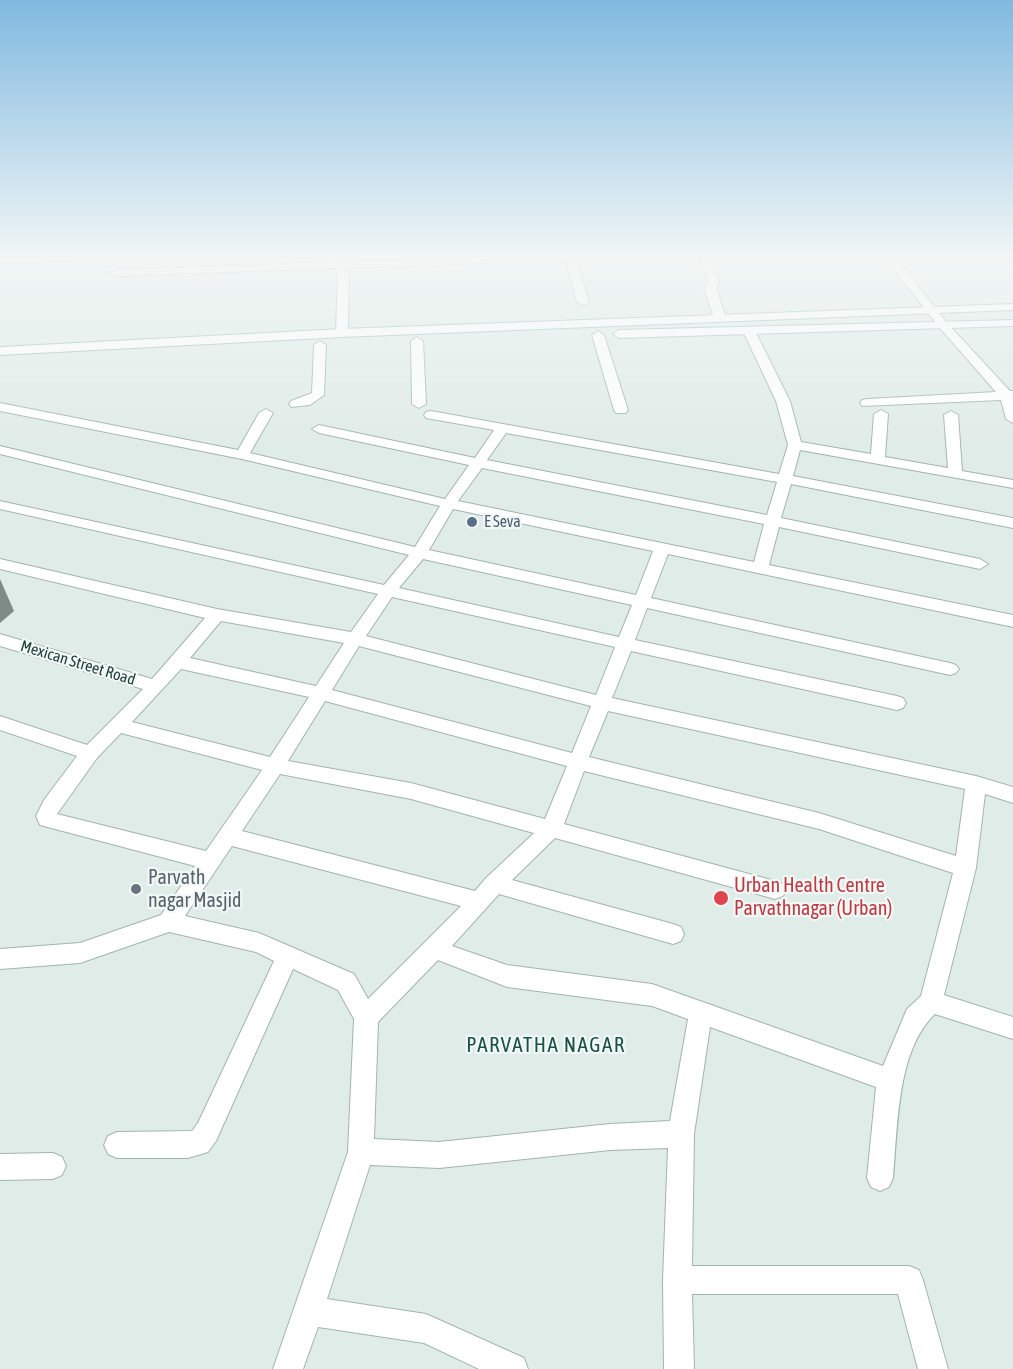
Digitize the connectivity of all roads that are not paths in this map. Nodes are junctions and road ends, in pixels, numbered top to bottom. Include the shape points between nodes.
1 (342, 321) edge
2 (647, 321) edge
3 (939, 321) edge
4 (1013, 323) edge
5 (943, 326) junction
6 (749, 331) junction
7 (342, 333) junction
8 (598, 335) junction
9 (417, 341) junction
10 (320, 345) junction
11 (0, 351) edge
12 (0, 361) edge
13 (1009, 395) edge
14 (867, 403) dead end
15 (296, 404) dead end
16 (419, 404) dead end
17 (0, 407) edge
18 (621, 410) dead end
19 (266, 413) dead end
20 (881, 414) dead end
21 (431, 415) dead end
22 (951, 415) dead end
23 (1013, 419) edge
24 (503, 428) junction
25 (319, 429) dead end
26 (795, 445) junction
27 (0, 450) edge
28 (242, 454) junction
29 (878, 459) junction
30 (478, 463) junction
31 (955, 472) junction
32 (785, 479) junction
33 (1013, 484) edge
34 (449, 504) junction
35 (0, 505) edge
36 (773, 519) junction
37 (1013, 523) edge
38 (662, 549) junction
39 (419, 553) junction
40 (0, 564) edge
41 (980, 564) dead end
42 (760, 569) junction
43 (389, 590) junction
44 (642, 601) junction
45 (217, 615) junction
46 (1013, 621) edge
47 (356, 639) junction
48 (0, 640) edge
49 (623, 645) junction
50 (179, 662) junction
51 (950, 669) dead end
52 (156, 687) junction
53 (321, 693) junction
54 (603, 703) junction
55 (897, 703) dead end
56 (118, 726) junction
57 (3, 728) edge
58 (90, 753) junction
59 (578, 762) junction
60 (275, 766) junction
61 (976, 784) junction
62 (1013, 795) edge
63 (552, 828) junction
64 (227, 836) junction
65 (210, 861) junction
66 (964, 868) junction
67 (494, 884) junction
68 (775, 890) dead end
69 (480, 902) junction
70 (169, 922) junction
71 (673, 934) dead end
72 (434, 949) junction
73 (288, 956) junction
74 (0, 959) edge
75 (931, 1002) junction
76 (701, 1011) junction
77 (366, 1018) junction
78 (1013, 1028) edge
79 (889, 1080) junction
80 (681, 1134) junction
81 (117, 1144) dead end
82 (361, 1152) junction
83 (52, 1166) dead end
84 (0, 1167) edge
85 (880, 1178) dead end
86 (677, 1280) junction
87 (309, 1311) junction
88 (288, 1369) edge
89 (513, 1369) edge
90 (679, 1369) edge
91 (933, 1369) edge

1 - 7 street
2 - 7 street
3 - 5 street
4 - 5 street
5 - 6 street
5 - 13 street
6 - 8 street
6 - 26 street via 783,401
7 - 11 street
8 - 9 street
8 - 18 street
9 - 10 street
9 - 16 street
10 - 12 street
10 - 15 street via 318,395
13 - 14 street
13 - 23 street
17 - 28 street
19 - 28 street
20 - 29 street
21 - 24 street
22 - 31 street
24 - 30 street
24 - 32 street
25 - 30 street
26 - 29 street
26 - 32 street
27 - 39 street
28 - 34 street
29 - 31 street
30 - 34 street
30 - 36 street
31 - 33 street
32 - 36 street
32 - 37 street
34 - 38 street
34 - 39 street
35 - 43 street
36 - 41 street
36 - 42 street
38 - 42 street
38 - 44 street
39 - 43 street
39 - 44 street
40 - 45 street
42 - 46 street
43 - 47 street
43 - 49 street
44 - 49 street
44 - 51 street
45 - 47 street
45 - 50 street
47 - 53 street
47 - 54 street
48 - 52 street, Mexican Street Road
49 - 54 street
49 - 55 street
50 - 52 street
50 - 53 street
52 - 56 street
53 - 59 street
53 - 60 street
54 - 59 street
54 - 61 street
56 - 58 street
56 - 60 street
57 - 58 street
58 - 65 street via 51,806 47,819
59 - 63 street
59 - 66 street via 819,821
60 - 63 street via 411,791
60 - 64 street
61 - 62 street
61 - 66 street
63 - 67 street
63 - 68 street
64 - 65 street
64 - 69 street
65 - 70 street
66 - 75 street
67 - 69 street
67 - 71 street
69 - 72 street
70 - 73 street via 259,943
70 - 74 street via 80,953
72 - 76 street via 507,976 652,995
72 - 77 street
73 - 77 street via 346,982
73 - 81 street via 199,1143
75 - 78 street
75 - 79 street via 915,1017
76 - 79 street
76 - 80 street
77 - 82 street
79 - 85 street
80 - 82 street via 610,1137 440,1155
80 - 86 street
82 - 87 street
83 - 84 street
86 - 90 street
86 - 91 street via 909,1280
87 - 88 street
87 - 89 street via 426,1329

